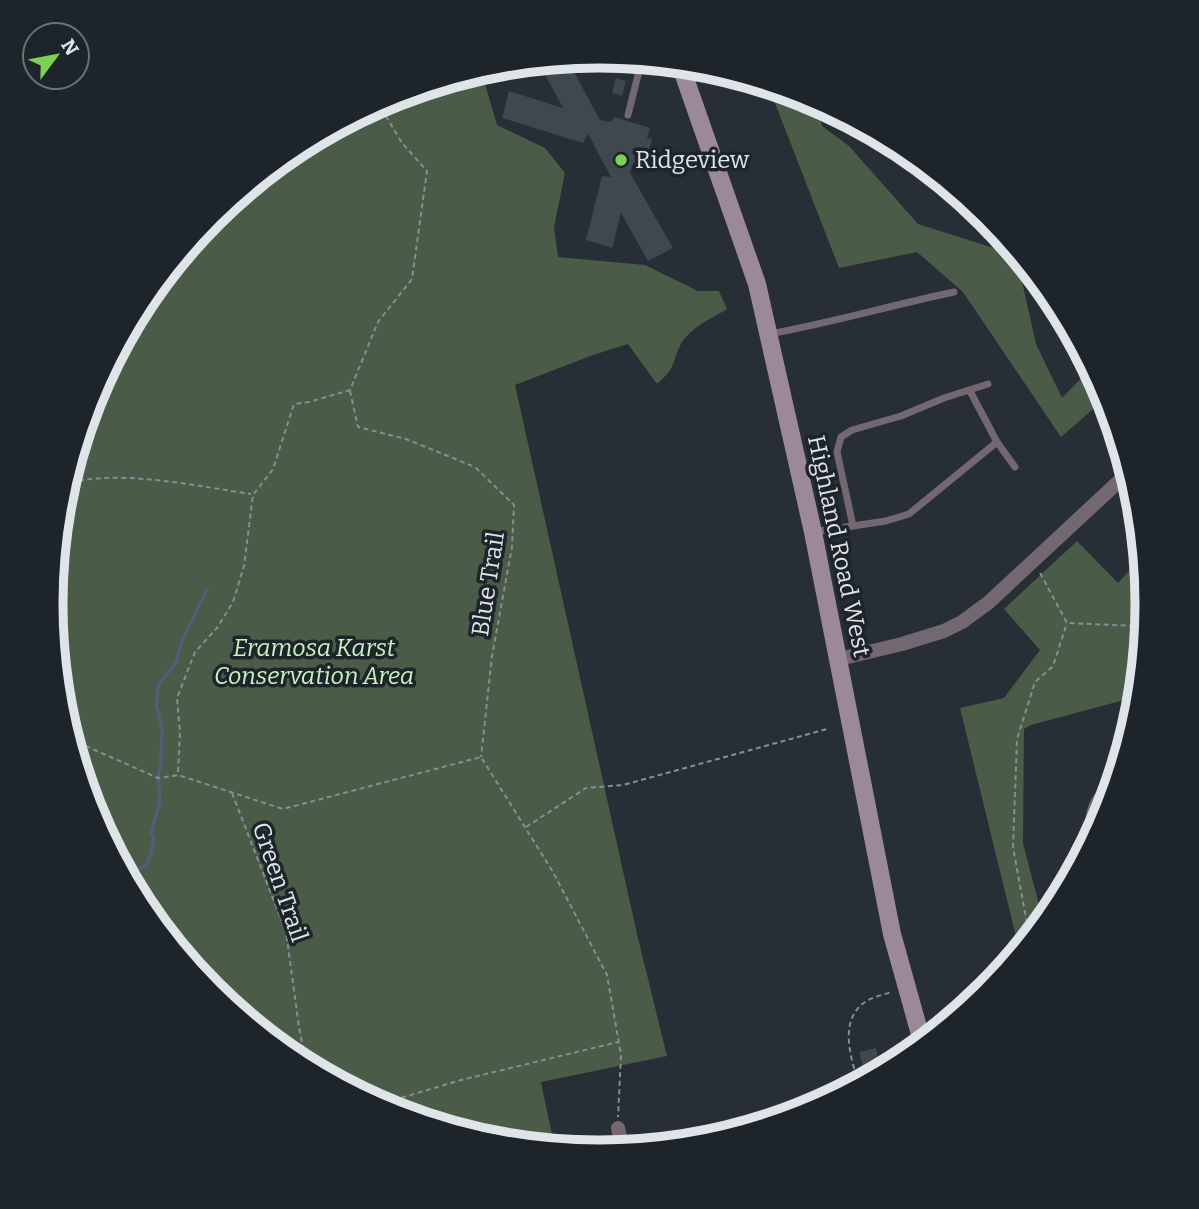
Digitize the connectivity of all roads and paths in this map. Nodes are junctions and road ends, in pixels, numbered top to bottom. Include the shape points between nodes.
1 (636, 69) edge
2 (684, 75) edge
3 (385, 113) edge
4 (628, 115) dead end
5 (954, 292) dead end
6 (768, 334) junction
7 (988, 384) dead end
8 (349, 390) junction
9 (970, 391) junction
10 (997, 442) junction
11 (1015, 467) dead end
12 (1121, 479) edge
13 (77, 482) edge
14 (253, 495) junction
15 (853, 526) junction
16 (813, 532) junction
17 (1033, 560) junction
18 (1066, 623) junction
19 (1135, 626) edge
20 (839, 659) junction
21 (827, 730) dead end
22 (81, 744) edge
23 (481, 757) junction
24 (178, 775) junction
25 (232, 792) junction
26 (1102, 792) edge
27 (1093, 815) edge
28 (525, 827) junction
29 (1028, 927) edge
30 (906, 987) junction
31 (920, 1035) edge
32 (619, 1042) junction
33 (304, 1053) edge
34 (857, 1075) edge
35 (394, 1100) edge
36 (618, 1128) joint
37 (621, 1140) edge

1 - 4 lane
2 - 6 street, Highland Road West via 757,284
3 - 8 path via 402,143 427,171 412,279 378,322
5 - 6 lane
6 - 16 street, Highland Road West
7 - 9 lane
8 - 14 path via 294,404 274,469
8 - 23 path, Blue Trail via 358,427 406,439 475,467 514,505
9 - 10 lane
9 - 15 lane via 841,437 837,452
10 - 11 lane
10 - 15 lane via 909,514
12 - 17 street
13 - 14 path via 111,478 153,481
14 - 24 path via 244,566 233,601 195,652 177,698
15 - 16 lane
16 - 20 street, Highland Road West
17 - 18 path
17 - 20 street via 988,603 944,631
18 - 19 path
18 - 29 path via 1054,666 1035,682 1017,739 1013,846
20 - 30 street, Highland Road West
21 - 28 path via 623,785 586,788
22 - 24 path via 158,778
23 - 25 path via 283,810
23 - 28 path
24 - 25 path
25 - 33 path, Green Trail via 286,932
26 - 27 street
28 - 32 path via 607,975
30 - 31 street, Highland Road West
30 - 34 path via 867,1000 854,1012 847,1032
32 - 35 path
32 - 36 path
36 - 37 street

